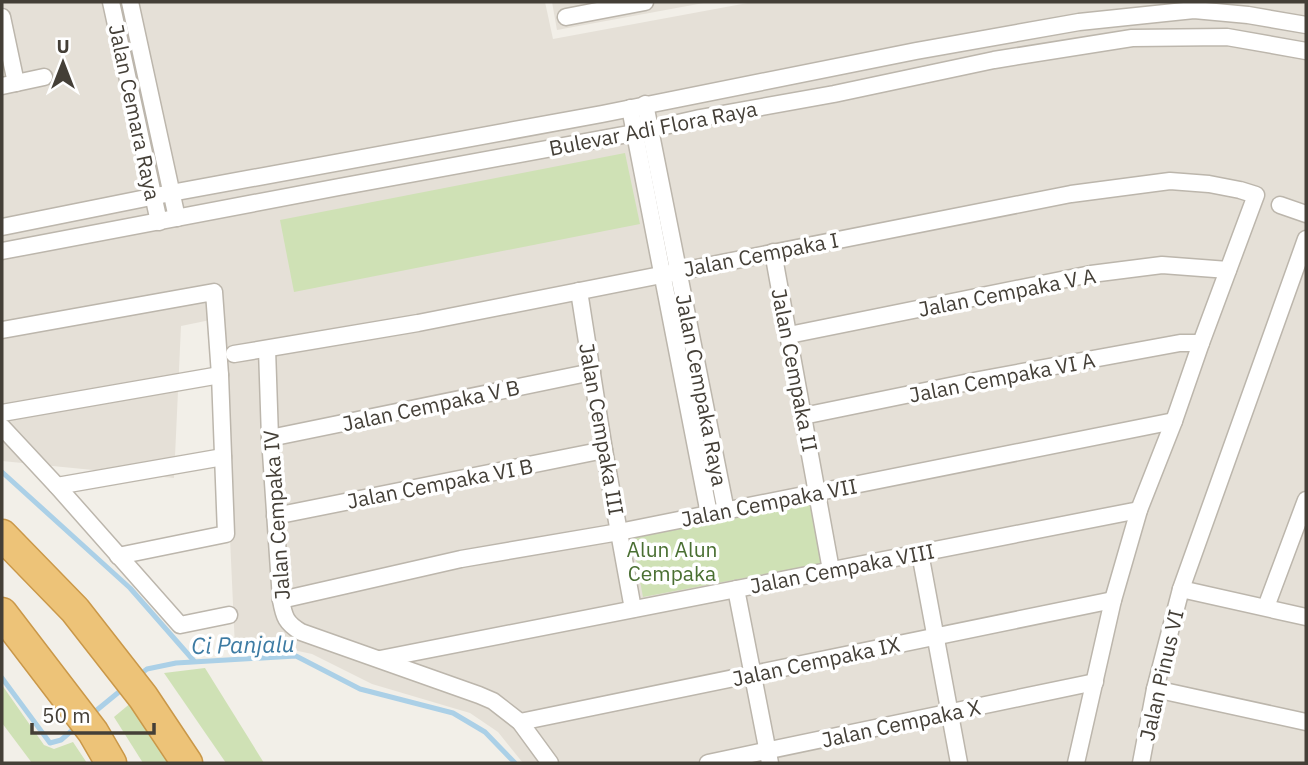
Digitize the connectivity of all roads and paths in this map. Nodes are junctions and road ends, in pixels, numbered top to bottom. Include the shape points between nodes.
1 (111, 2) edge
2 (130, 2) edge
3 (646, 2) edge
4 (2, 17) edge
5 (566, 17) dead end
6 (1079, 22) junction
7 (1306, 25) edge
8 (1084, 46) junction
9 (1306, 51) edge
10 (44, 77) dead end
11 (9, 85) edge
12 (637, 106) junction
13 (642, 132) junction
14 (171, 192) junction
15 (153, 197) junction
16 (1280, 205) dead end
17 (1306, 214) edge
18 (177, 218) junction
19 (159, 222) junction
20 (2, 227) edge
21 (1306, 239) edge
22 (2, 251) edge
23 (773, 252) junction
24 (1228, 270) junction
25 (671, 272) junction
26 (579, 291) junction
27 (2, 330) edge
28 (789, 335) junction
29 (1201, 343) junction
30 (267, 349) junction
31 (234, 354) dead end
32 (592, 372) junction
33 (220, 375) junction
34 (2, 414) edge
35 (803, 416) junction
36 (1174, 421) junction
37 (2, 427) edge
38 (270, 438) junction
39 (604, 450) junction
40 (223, 457) junction
41 (57, 486) junction
42 (818, 492) junction
43 (1306, 500) edge
44 (1139, 510) junction
45 (726, 511) junction
46 (709, 514) junction
47 (275, 516) junction
48 (619, 532) junction
49 (2, 535) edge
50 (920, 553) junction
51 (118, 556) junction
52 (831, 570) junction
53 (736, 589) junction
54 (1181, 589) junction
55 (281, 600) junction
56 (1113, 600) junction
57 (1266, 607) junction
58 (633, 609) junction
59 (2, 613) edge
60 (229, 615) dead end
61 (1306, 617) edge
62 (936, 636) junction
63 (380, 659) junction
64 (753, 673) junction
65 (1095, 682) junction
66 (1155, 689) junction
67 (950, 712) junction
68 (520, 722) junction
69 (1306, 722) edge
70 (768, 757) edge
71 (111, 763) edge
72 (187, 763) edge
73 (550, 763) edge
74 (708, 763) edge
75 (959, 763) edge
76 (1076, 763) edge
77 (1141, 763) edge

1 - 15 street, Jalan Cemara Raya
2 - 14 street, Jalan Cemara Raya
3 - 5 street
4 - 11 street
6 - 7 street, Bulevar Adi Flora Raya via 1194,10
6 - 8 street
6 - 12 street, Bulevar Adi Flora Raya
8 - 9 street, Bulevar Adi Flora Raya via 1132,38 1227,37
8 - 13 street, Bulevar Adi Flora Raya
10 - 11 street
12 - 13 street, Jalan Cempaka Raya
12 - 14 street, Bulevar Adi Flora Raya
13 - 18 street, Bulevar Adi Flora Raya
13 - 25 street, Jalan Cempaka Raya
14 - 15 street, Bulevar Adi Flora Raya
14 - 18 street, Jalan Cemara Raya
15 - 19 street, Jalan Cemara Raya
15 - 20 street, Bulevar Adi Flora Raya
16 - 17 street
18 - 19 street, Bulevar Adi Flora Raya
19 - 22 street, Bulevar Adi Flora Raya
21 - 54 street
23 - 24 street, Jalan Cempaka I via 1071,194 1170,181 1255,195
23 - 25 street, Jalan Cempaka I
23 - 28 street, Jalan Cempaka II
24 - 28 street, Jalan Cempaka V A via 1162,265 1091,274
24 - 29 street
25 - 26 street, Jalan Cempaka I
25 - 45 street, Jalan Cempaka Raya
25 - 46 street, Jalan Cempaka Raya
26 - 30 street, Jalan Cempaka I
26 - 32 street, Jalan Cempaka III
27 - 33 street via 214,292
28 - 35 street, Jalan Cempaka II
29 - 35 street, Jalan Cempaka VI A via 1180,343
29 - 36 street
30 - 31 street, Jalan Cempaka I
30 - 38 street, Jalan Cempaka IV
32 - 38 street, Jalan Cempaka V B
32 - 39 street, Jalan Cempaka III
33 - 34 street
33 - 40 street
35 - 42 street, Jalan Cempaka II
36 - 42 street, Jalan Cempaka VII
36 - 44 street
37 - 41 street
38 - 47 street, Jalan Cempaka IV
39 - 47 street, Jalan Cempaka VI B
39 - 48 street, Jalan Cempaka III
40 - 41 street
40 - 51 street via 226,534
41 - 51 street
42 - 45 street, Jalan Cempaka VII
42 - 52 street, Jalan Cempaka II
43 - 57 street
44 - 50 street, Jalan Cempaka VIII
44 - 56 street
45 - 46 street, Jalan Cempaka VII
46 - 48 street, Jalan Cempaka VII
47 - 55 street, Jalan Cempaka IV
48 - 55 street, Jalan Cempaka VII via 461,559
48 - 58 street, Jalan Cempaka III
49 - 72 highway via 75,610
50 - 52 street, Jalan Cempaka VIII
50 - 62 street
51 - 60 street via 180,625
52 - 53 street, Jalan Cempaka VIII
53 - 58 street, Jalan Cempaka VIII
53 - 64 street
54 - 57 street, Jalan Pinus VI
54 - 66 street, Jalan Pinus VI
55 - 63 street, Jalan Cempaka IV via 290,625
56 - 62 street, Jalan Cempaka IX
56 - 65 street
57 - 61 street, Jalan Pinus VI
58 - 63 street, Jalan Cempaka VIII
59 - 71 highway via 93,732
62 - 64 street, Jalan Cempaka IX
62 - 67 street
63 - 68 street, Jalan Cempaka IV via 493,701
64 - 68 street, Jalan Cempaka IX
64 - 70 street
65 - 67 street, Jalan Cempaka X
65 - 76 street
66 - 69 street
66 - 77 street, Jalan Pinus VI
67 - 70 street, Jalan Cempaka X
67 - 75 street
68 - 73 street, Jalan Cempaka IV
70 - 74 street, Jalan Cempaka X

